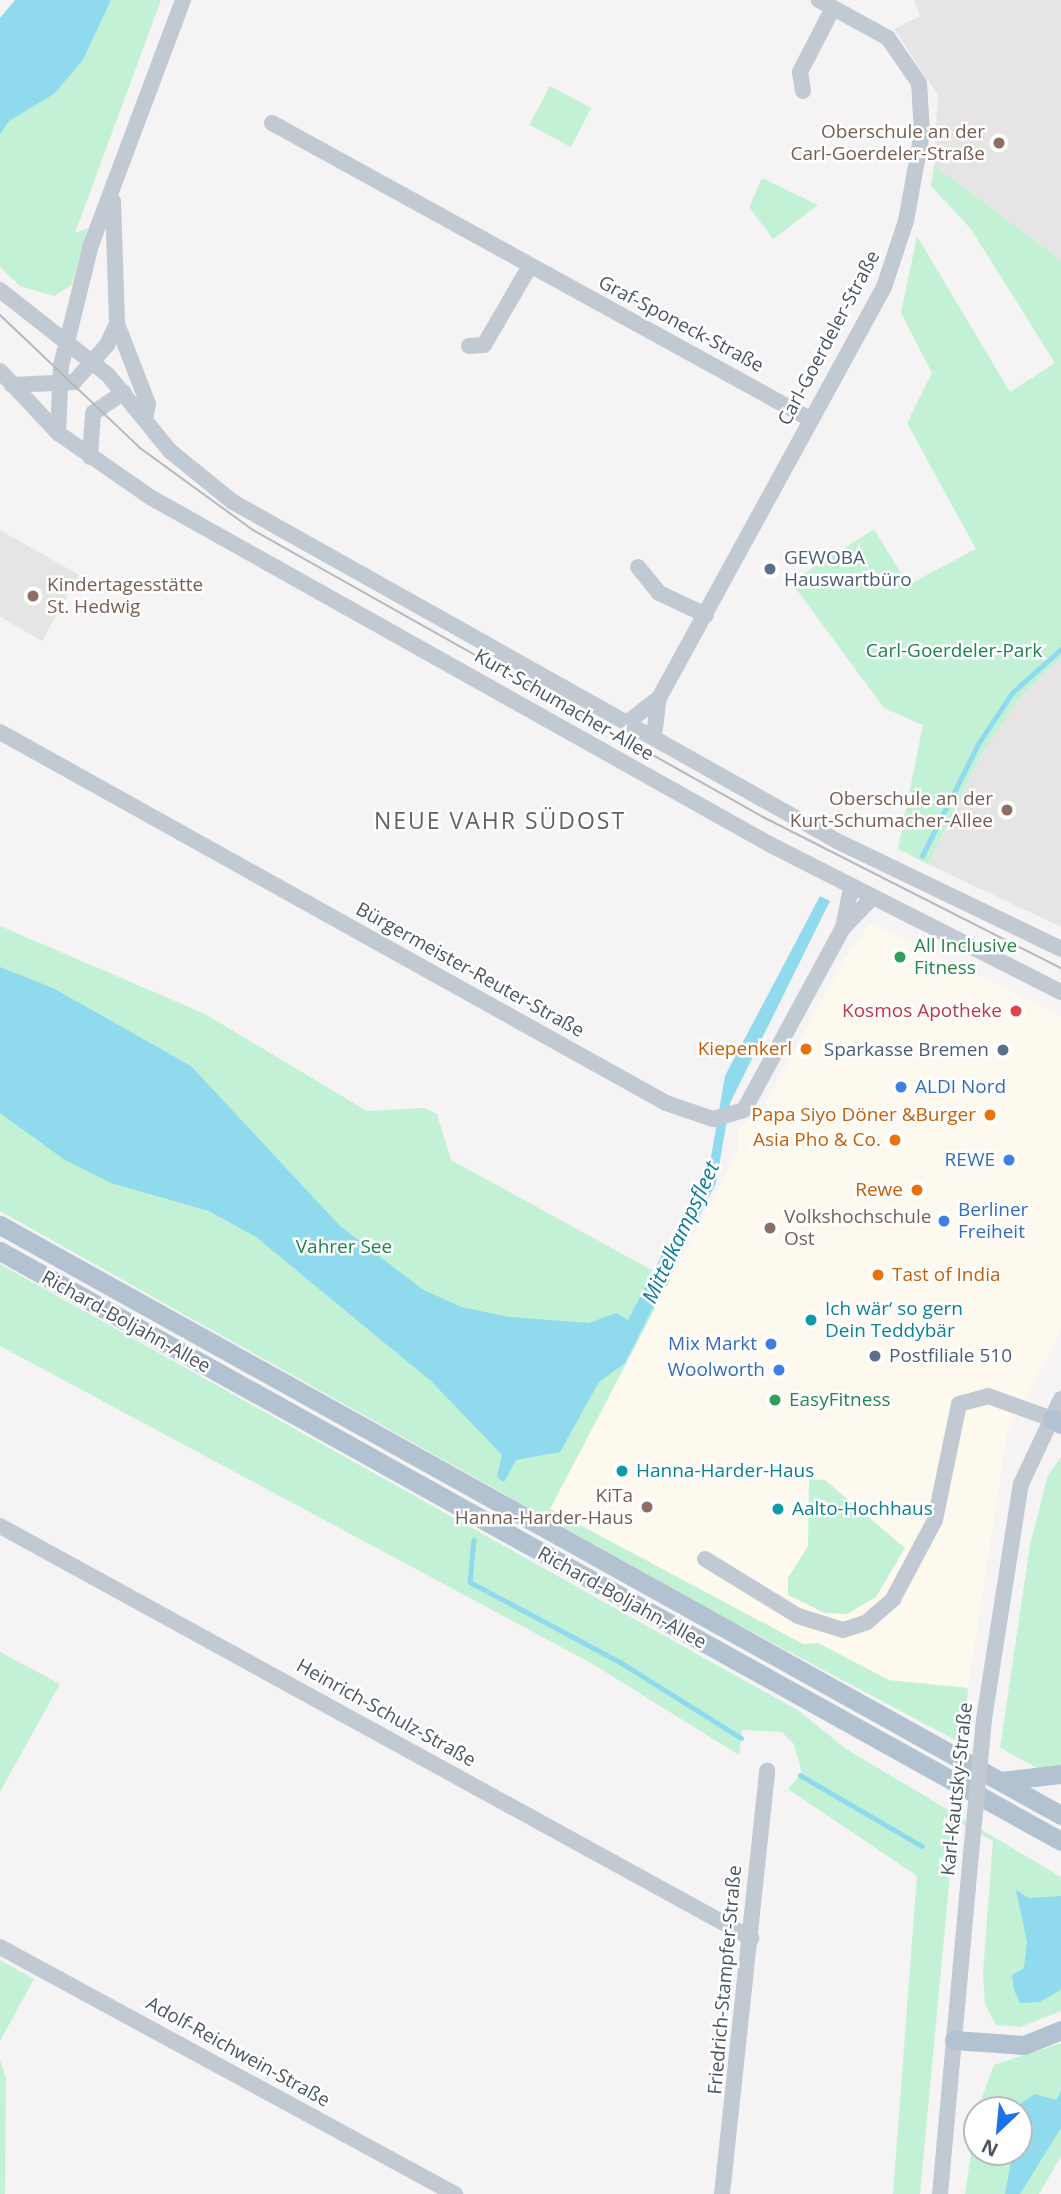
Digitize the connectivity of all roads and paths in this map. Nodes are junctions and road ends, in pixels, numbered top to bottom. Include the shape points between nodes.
1 (183, 0) edge
2 (826, 4) edge
3 (803, 91) dead end
4 (272, 123) dead end
5 (113, 195) junction
6 (530, 266) junction
7 (0, 290) edge
8 (117, 324) junction
9 (66, 342) junction
10 (469, 346) dead end
11 (94, 363) junction
12 (0, 371) edge
13 (12, 385) junction
14 (58, 386) junction
15 (124, 392) junction
16 (810, 419) junction
17 (145, 420) junction
18 (58, 433) junction
19 (89, 457) junction
20 (638, 567) dead end
21 (706, 615) junction
22 (659, 698) junction
23 (628, 722) junction
24 (0, 732) edge
25 (654, 736) junction
26 (850, 888) junction
27 (871, 899) junction
28 (842, 928) junction
29 (1061, 949) edge
30 (1061, 992) edge
31 (0, 1225) edge
32 (0, 1251) edge
33 (1061, 1399) edge
34 (1056, 1422) edge
35 (0, 1526) edge
36 (705, 1559) dead end
37 (767, 1770) dead end
38 (1061, 1774) edge
39 (1001, 1782) junction
40 (1061, 1815) edge
41 (1034, 1826) junction
42 (1061, 1841) edge
43 (1061, 1856) edge
44 (751, 1938) junction
45 (0, 1947) edge
46 (1061, 2030) edge
47 (954, 2040) junction
48 (455, 2194) edge
49 (722, 2194) edge
50 (940, 2194) edge

1 - 5 street
2 - 3 street, Carl-Goerdeler-Straße via 800,72
2 - 16 street, Carl-Goerdeler-Straße via 901,52 919,83 924,108 896,258
4 - 6 street, Graf-Sponeck-Straße
5 - 8 street
5 - 9 street via 91,245
6 - 10 street via 484,345
6 - 16 street, Graf-Sponeck-Straße
7 - 9 street, Kurt-Schumacher-Allee
8 - 11 street
8 - 17 street via 148,404
9 - 11 street, Kurt-Schumacher-Allee
9 - 14 street
11 - 14 street via 74,382
11 - 15 street, Kurt-Schumacher-Allee
12 - 13 street, Kurt-Schumacher-Allee
13 - 14 street
13 - 18 street, Kurt-Schumacher-Allee
14 - 18 street
15 - 17 street, Kurt-Schumacher-Allee
15 - 19 street via 93,413
16 - 21 street, Carl-Goerdeler-Straße
17 - 23 street, Kurt-Schumacher-Allee via 178,458 233,502
18 - 19 street, Kurt-Schumacher-Allee
19 - 26 street, Kurt-Schumacher-Allee via 162,504
20 - 21 street via 659,593
21 - 22 street, Carl-Goerdeler-Straße
22 - 23 street, Carl-Goerdeler-Straße
22 - 25 street, Carl-Goerdeler-Straße
23 - 25 street, Kurt-Schumacher-Allee
24 - 28 street, Bürgermeister-Reuter-Straße via 666,1103 713,1119 744,1110
25 - 29 street, Kurt-Schumacher-Allee via 836,841
26 - 27 street, Kurt-Schumacher-Allee
26 - 28 street, Bürgermeister-Reuter-Straße
27 - 28 street, Bürgermeister-Reuter-Straße
27 - 30 street, Kurt-Schumacher-Allee
31 - 39 main road, Richard-Boljahn-Allee
32 - 41 main road, Richard-Boljahn-Allee
33 - 34 street, Karl-Kautsky-Straße
34 - 36 street via 988,1396 959,1404 935,1520 893,1599 867,1622 843,1630 798,1616
34 - 47 street, Karl-Kautsky-Straße, bridge via 1021,1484 984,1719
35 - 44 street, Heinrich-Schulz-Straße
37 - 44 street, Friedrich-Stampfer-Straße
38 - 39 main road
39 - 40 main road, Richard-Boljahn-Allee
41 - 42 main road, Richard-Boljahn-Allee
41 - 43 main road
44 - 49 street, Friedrich-Stampfer-Straße
45 - 48 street, Adolf-Reichwein-Straße
46 - 47 main road via 1024,2045
47 - 50 street, Karl-Kautsky-Straße

